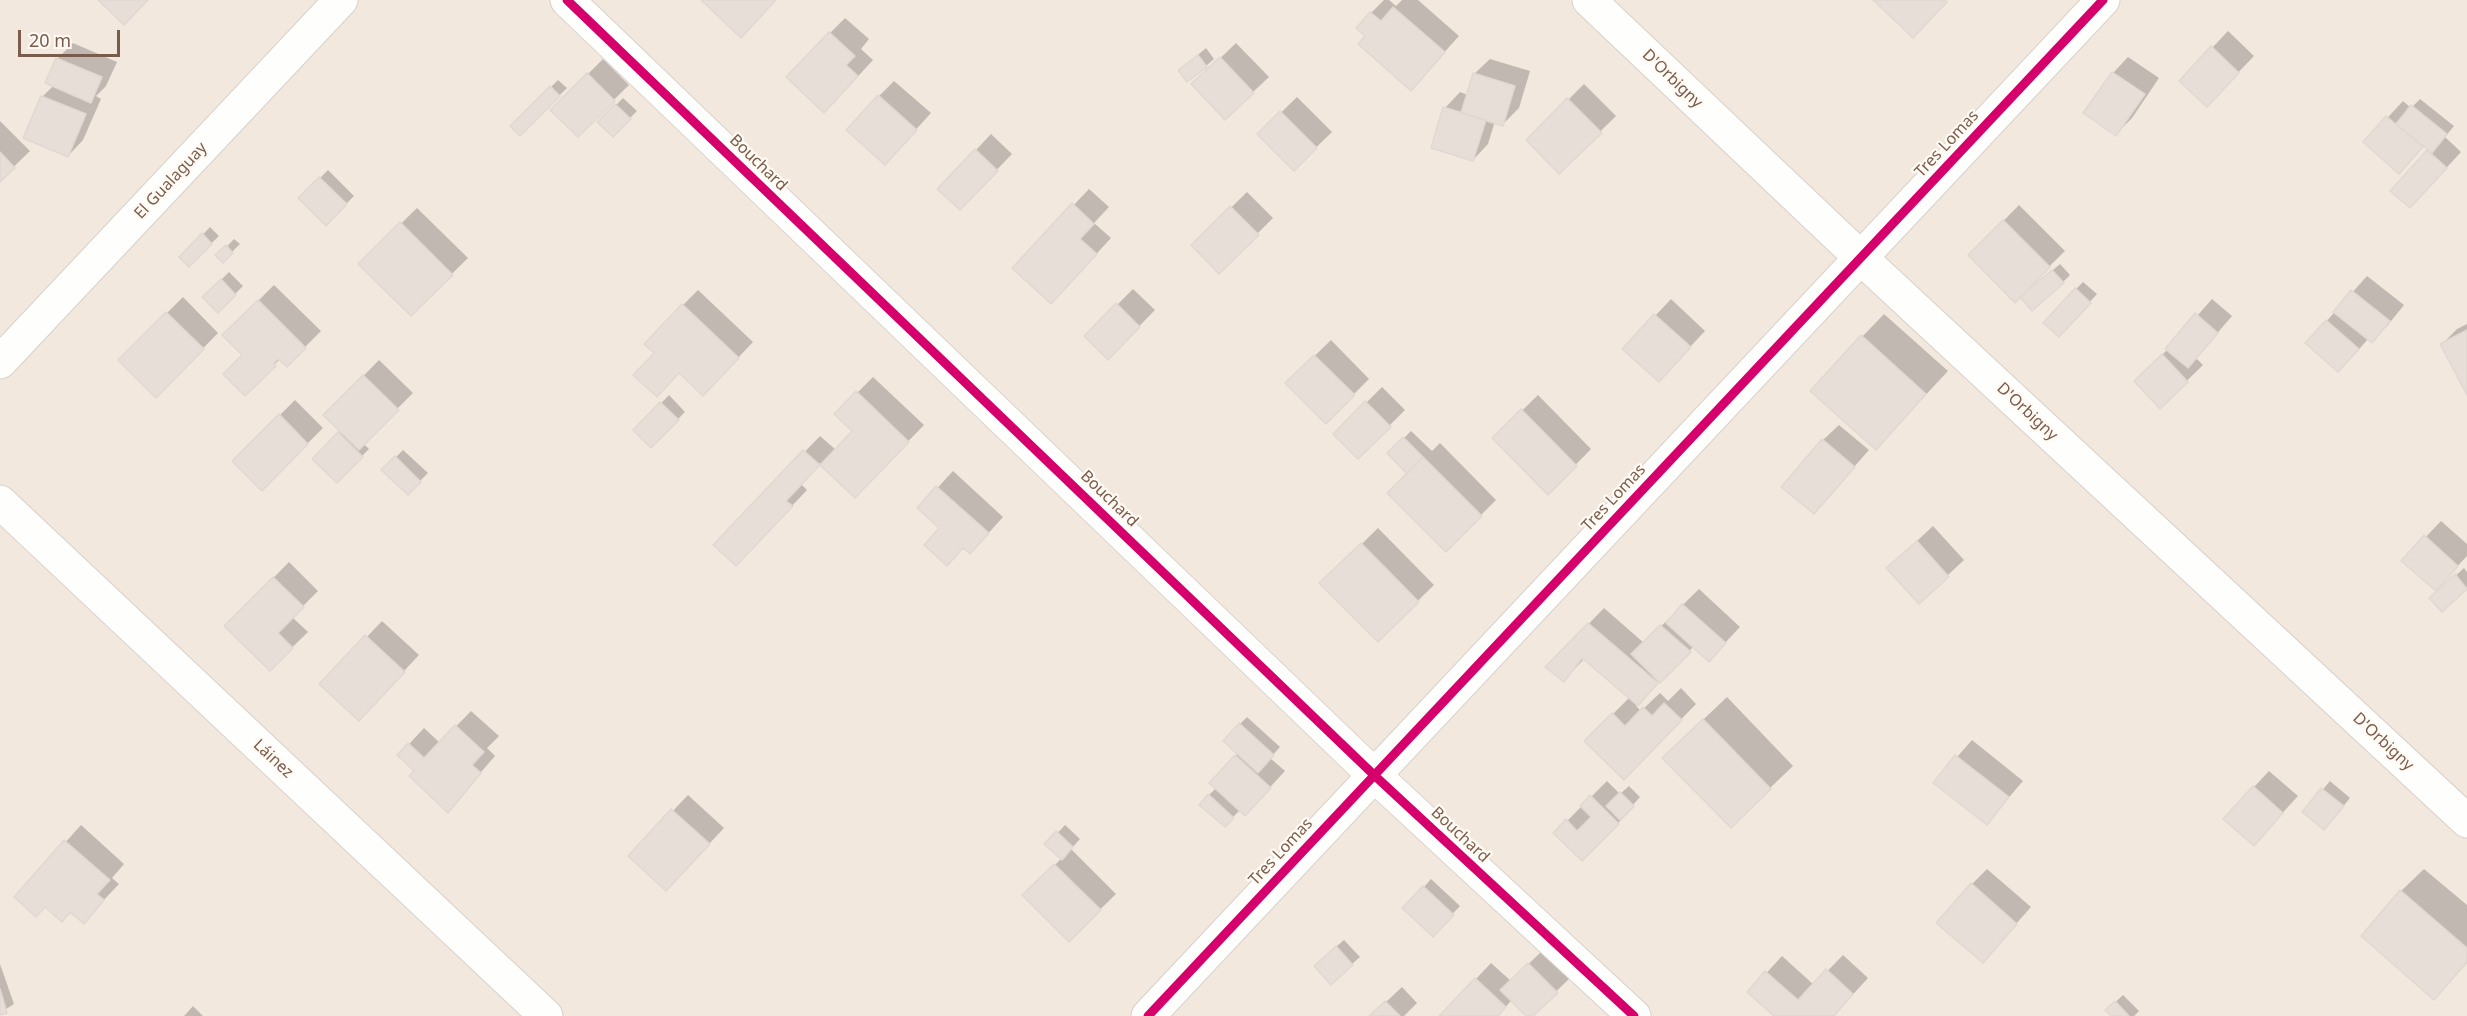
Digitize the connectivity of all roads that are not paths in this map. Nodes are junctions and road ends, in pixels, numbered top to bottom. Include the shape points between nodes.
1 (341, 0) edge
2 (567, 0) edge
3 (1589, 0) edge
4 (2103, 0) edge
5 (1861, 258) junction
6 (0, 362) edge
7 (0, 502) edge
8 (1374, 775) junction
9 (2467, 821) edge
10 (546, 1016) edge
11 (1148, 1016) edge
12 (1634, 1016) edge

1 - 6 street, El Gualaguay
2 - 8 street, Bouchard
3 - 5 street, D'Orbigny
4 - 5 street, Tres Lomas
5 - 8 street, Tres Lomas
5 - 9 street, D'Orbigny
7 - 10 street, Láinez
8 - 11 street, Tres Lomas
8 - 12 street, Bouchard

